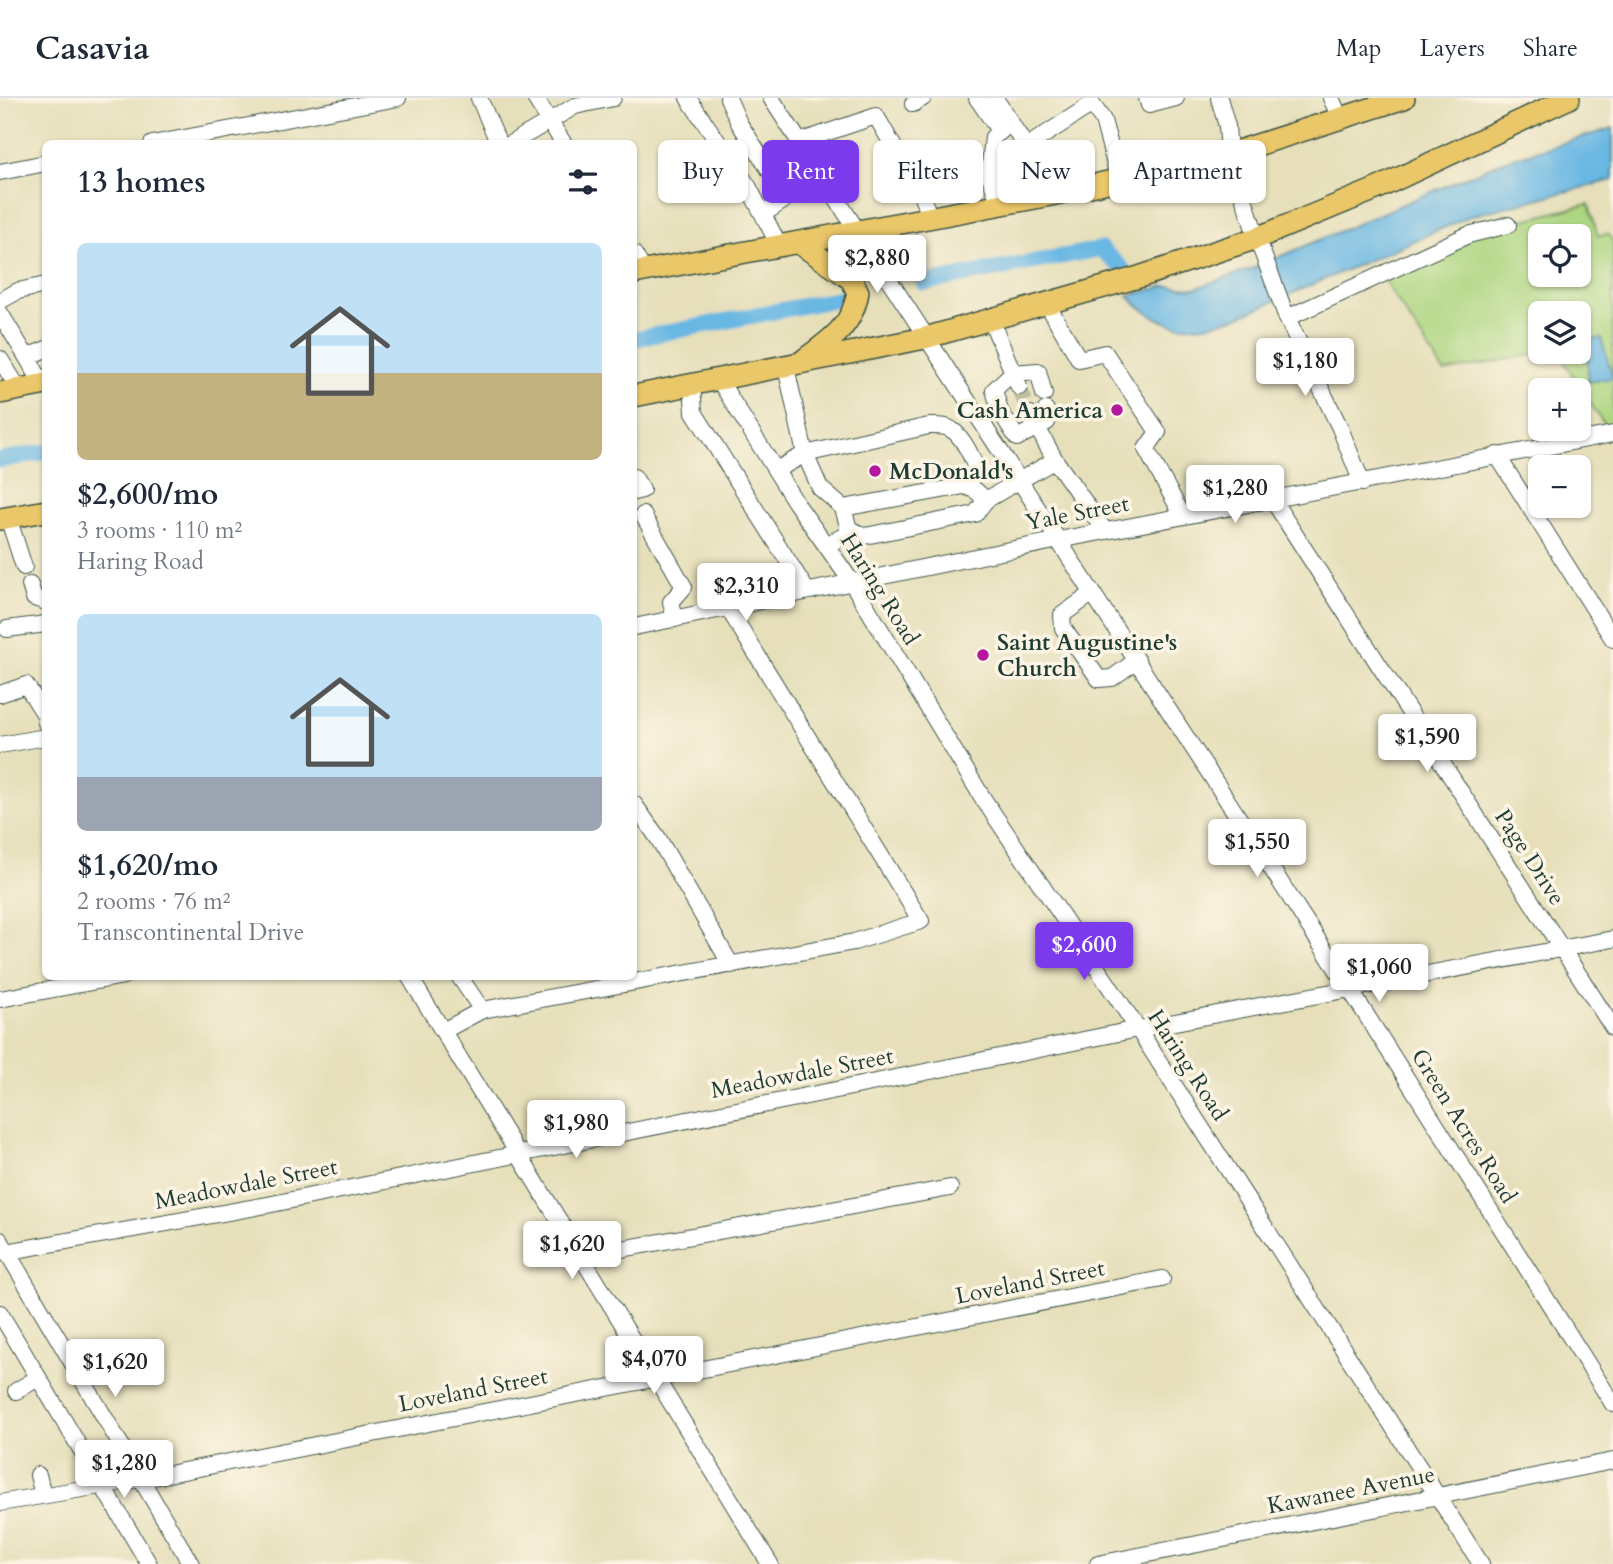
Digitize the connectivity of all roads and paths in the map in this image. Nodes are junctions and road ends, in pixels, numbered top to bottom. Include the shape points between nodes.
1 (398, 98) edge
2 (480, 98) edge
3 (535, 98) edge
4 (613, 98) edge
5 (688, 98) edge
6 (728, 98) edge
7 (771, 98) edge
8 (977, 98) edge
9 (995, 98) edge
10 (1147, 98) edge
11 (1176, 98) edge
12 (1219, 98) edge
13 (1331, 98) edge
14 (1569, 98) edge
15 (1397, 99) edge
16 (1537, 105) edge
17 (1340, 118) junction
18 (550, 121) junction
19 (1005, 127) junction
20 (173, 140) edge
21 (497, 140) edge
22 (517, 140) edge
23 (562, 140) edge
24 (798, 140) edge
25 (805, 140) edge
26 (1019, 140) edge
27 (1036, 140) edge
28 (1228, 140) edge
29 (1109, 142) edge
30 (1266, 142) edge
31 (0, 155) edge
32 (42, 164) edge
33 (4, 171) edge
34 (839, 203) edge
35 (1010, 203) edge
36 (1245, 203) edge
37 (1000, 205) junction
38 (764, 214) junction
39 (930, 219) junction
40 (1508, 225) dead end
41 (858, 233) junction
42 (1257, 238) junction
43 (789, 245) junction
44 (637, 266) edge
45 (42, 286) edge
46 (0, 301) edge
47 (1047, 304) junction
48 (0, 313) edge
49 (1287, 318) junction
50 (991, 320) junction
51 (925, 338) junction
52 (42, 351) edge
53 (27, 357) junction
54 (1, 362) edge
55 (792, 366) junction
56 (719, 380) junction
57 (1016, 380) junction
58 (42, 381) edge
59 (42, 384) edge
60 (692, 385) junction
61 (10, 391) edge
62 (637, 395) edge
63 (1039, 411) junction
64 (1613, 434) edge
65 (1017, 438) junction
66 (998, 450) junction
67 (805, 454) junction
68 (1497, 455) junction
69 (1055, 460) junction
70 (776, 470) junction
71 (1020, 482) junction
72 (1362, 482) junction
73 (964, 486) junction
74 (1272, 499) junction
75 (986, 500) junction
76 (843, 508) junction
77 (42, 511) edge
78 (643, 515) dead end
79 (1183, 516) junction
80 (4, 518) edge
81 (849, 529) junction
82 (1105, 531) junction
83 (1059, 540) junction
84 (826, 545) junction
85 (24, 567) dead end
86 (851, 581) junction
87 (30, 585) dead end
88 (807, 591) junction
89 (1093, 593) junction
90 (42, 601) edge
91 (728, 608) junction
92 (674, 619) junction
93 (42, 625) edge
94 (637, 626) edge
95 (7, 629) dead end
96 (1613, 639) edge
97 (1137, 660) junction
98 (0, 694) edge
99 (42, 710) edge
100 (42, 738) edge
101 (0, 745) edge
102 (637, 808) edge
103 (1613, 939) edge
104 (1563, 950) junction
105 (731, 965) junction
106 (102, 980) edge
107 (411, 980) edge
108 (463, 980) edge
109 (1351, 991) junction
110 (0, 999) edge
111 (482, 1010) junction
112 (1613, 1028) edge
113 (1138, 1029) junction
114 (443, 1031) junction
115 (516, 1154) junction
116 (950, 1188) dead end
117 (2, 1248) edge
118 (579, 1257) junction
119 (1162, 1279) dead end
120 (0, 1313) edge
121 (38, 1378) junction
122 (654, 1378) junction
123 (16, 1391) dead end
124 (1613, 1404) edge
125 (1613, 1461) edge
126 (38, 1475) dead end
127 (141, 1479) junction
128 (102, 1485) junction
129 (1437, 1495) junction
130 (43, 1496) junction
131 (0, 1503) edge
132 (149, 1564) edge
133 (191, 1564) edge
134 (770, 1564) edge
135 (1098, 1564) edge
136 (1481, 1564) edge

1 - 20 street
2 - 21 street
3 - 18 street
4 - 18 street via 575,106
5 - 38 street
6 - 38 street via 785,194 783,201
7 - 24 street, Green Acres Road
8 - 19 street
9 - 19 street
10 - 11 street via 1149,105
12 - 28 street
13 - 17 street
14 - 16 main road
15 - 17 main road
16 - 42 main road via 1377,189
17 - 30 main road
18 - 22 street
18 - 23 street
19 - 26 street
19 - 37 street via 993,137 989,174
25 - 39 street via 876,116 922,196
27 - 29 street via 1092,103
31 - 33 street
32 - 33 street
34 - 41 street, Green Acres Road
35 - 37 main road
36 - 42 street
37 - 39 main road
38 - 43 street
39 - 41 main road
40 - 49 street via 1468,235
41 - 43 main road
41 - 51 street, Green Acres Road
42 - 47 main road
42 - 49 street
43 - 44 main road
43 - 55 main road via 851,279 858,292 849,322 834,339
45 - 46 street
47 - 50 main road
47 - 79 street via 1079,359 1105,353 1157,432 1146,449
48 - 53 street
49 - 72 street
50 - 51 main road
50 - 57 street
51 - 55 main road
51 - 66 street, Green Acres Road
52 - 53 street
53 - 58 street
54 - 61 street
55 - 56 main road
55 - 67 street
56 - 60 main road
56 - 70 street, Haring Road
57 - 63 street via 1038,371
57 - 65 street via 994,390 1000,411
59 - 61 main road
60 - 62 main road
60 - 88 street via 694,412
63 - 65 street
63 - 69 street
64 - 68 street, Yale Street
65 - 66 street
66 - 71 street, Green Acres Road
67 - 70 street
67 - 73 street via 943,426 953,430 974,462 975,471
67 - 76 street via 820,488
68 - 72 street, Yale Street
68 - 96 street
69 - 71 street
69 - 82 street
70 - 84 street, Haring Road
71 - 75 street
71 - 83 street, Green Acres Road
72 - 74 street, Yale Street
73 - 75 street
73 - 76 street
74 - 79 street, Yale Street
74 - 104 street, Page Drive
75 - 81 street via 975,514 865,536
76 - 81 street
77 - 80 main road
78 - 92 street via 684,587 671,602
79 - 82 street, Yale Street
80 - 85 street
81 - 84 street
82 - 83 street, Yale Street
83 - 86 street, Yale Street
83 - 89 street, Green Acres Road
84 - 86 street, Haring Road
86 - 88 street, Yale Street
86 - 113 street, Haring Road via 984,800
87 - 90 street via 34,598
88 - 91 street, Yale Street
89 - 97 street, Green Acres Road
89 - 97 street via 1062,615 1063,628 1099,678 1112,678
91 - 92 street, Yale Street
91 - 105 street via 921,921 854,942
92 - 94 street, Yale Street
93 - 95 street
97 - 109 street, Green Acres Road
98 - 99 street via 26,685
100 - 101 street
102 - 105 street
103 - 104 street, Meadowdale Street
104 - 109 street, Meadowdale Street
104 - 112 street, Page Drive
105 - 111 street
106 - 110 street
107 - 114 street
108 - 111 street
109 - 113 street, Meadowdale Street
109 - 124 street, Green Acres Road
111 - 114 street
113 - 115 street, Meadowdale Street
113 - 129 street, Haring Road
114 - 115 street
115 - 117 street, Meadowdale Street via 267,1205
115 - 118 street
116 - 118 street
117 - 127 street
118 - 122 street
119 - 122 street, Loveland Street
120 - 121 street
121 - 123 street
121 - 128 street
122 - 127 street, Loveland Street
122 - 134 street
125 - 129 street, Kawanee Avenue
126 - 130 street
127 - 128 street, Loveland Street
127 - 133 street
128 - 130 street, Loveland Street
128 - 132 street
129 - 135 street, Kawanee Avenue
129 - 136 street, Haring Road
130 - 131 street, Loveland Street

